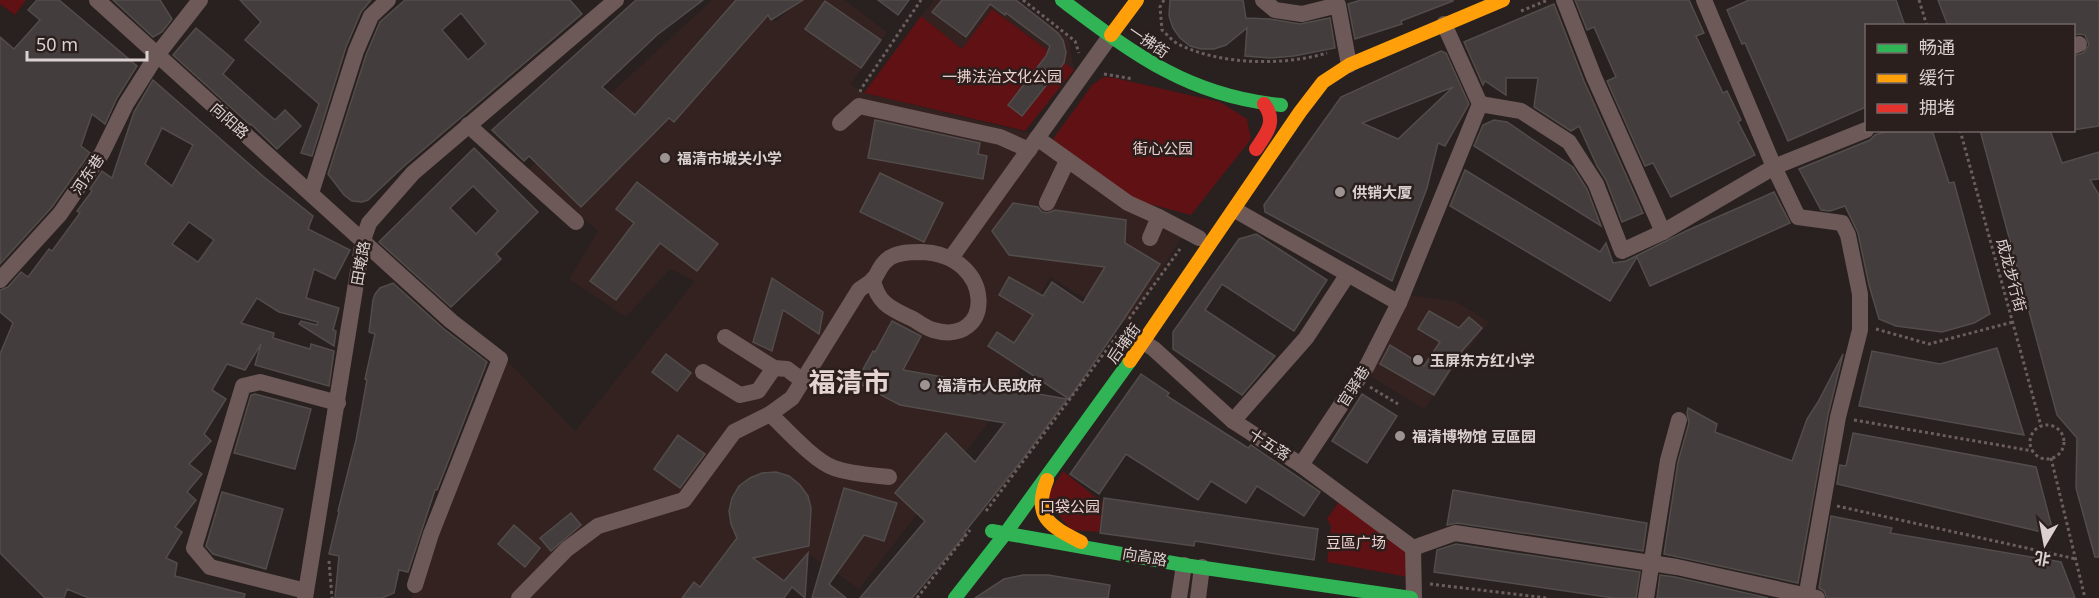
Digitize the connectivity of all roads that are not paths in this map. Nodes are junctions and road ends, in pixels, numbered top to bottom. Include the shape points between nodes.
1 (97, 0) edge
2 (200, 0) edge
3 (388, 0) edge
4 (616, 0) edge
5 (1062, 0) edge
6 (1137, 0) edge
7 (1263, 0) edge
8 (1503, 0) edge
9 (1564, 0) edge
10 (1704, 0) edge
11 (1444, 24) junction
12 (1111, 35) junction
13 (1164, 54) dead end
14 (157, 55) junction
15 (1349, 65) junction
16 (1300, 100) junction
17 (1264, 104) junction
18 (1480, 104) junction
19 (840, 123) dead end
20 (468, 125) junction
21 (1865, 130) edge
22 (1033, 144) junction
23 (1251, 158) dead end
24 (1067, 161) junction
25 (1774, 167) junction
26 (1231, 188) dead end
27 (311, 193) junction
28 (1047, 203) dead end
29 (1235, 210) junction
30 (1159, 217) junction
31 (576, 222) dead end
32 (1663, 232) junction
33 (1196, 236) junction
34 (1150, 238) dead end
35 (363, 240) junction
36 (951, 258) junction
37 (1348, 274) junction
38 (873, 279) junction
39 (0, 280) edge
40 (1399, 303) junction
41 (1130, 333) junction
42 (725, 337) dead end
43 (774, 368) junction
44 (703, 372) dead end
45 (802, 381) junction
46 (338, 403) junction
47 (770, 414) junction
48 (1679, 420) dead end
49 (1233, 421) junction
50 (1301, 465) junction
51 (1051, 470) junction
52 (889, 477) dead end
53 (998, 532) junction
54 (993, 546) junction
55 (1413, 548) junction
56 (1101, 552) junction
57 (1652, 563) junction
58 (1179, 574) junction
59 (1203, 583) edge
60 (415, 585) dead end
61 (305, 595) edge
62 (1810, 597) edge
63 (519, 598) edge
64 (939, 598) edge
65 (955, 598) edge
66 (1179, 598) edge
67 (1412, 598) edge
68 (1646, 598) edge

1 - 14 street, 向阳路
2 - 14 street, 河东巷
3 - 27 street via 371,16 356,51
4 - 20 street, 田墘路
5 - 12 main road
6 - 12 main road
7 - 15 street via 1275,10 1302,14 1338,5
8 - 11 main road
9 - 32 street
10 - 25 street
11 - 15 main road
11 - 18 street
12 - 13 main road, 一拂街 via 1130,35
12 - 17 main road, 一拂街 via 1156,67 1188,82
12 - 22 street
14 - 27 street, 向阳路
14 - 39 street, 河东巷 via 126,104 102,153 60,214
15 - 16 main road
16 - 17 main road, 一拂街
16 - 29 main road, 后埔街 via 1296,118
17 - 23 main road via 1273,118
18 - 32 street via 1521,111 1569,142 1596,184 1622,250
18 - 40 street, 官驿巷
19 - 22 street via 859,106
20 - 31 street
20 - 35 street, 田墘路 via 413,173 369,223
21 - 25 street
22 - 24 street
22 - 36 street
24 - 28 street
24 - 30 street via 1128,203
25 - 32 street
25 - 62 street via 1798,217 1842,223 1860,294 1860,324 1822,503
26 - 33 main road, 后埔街
27 - 35 street, 向阳路
29 - 37 street
29 - 41 main road, 后埔街
30 - 33 street
30 - 34 street
33 - 41 main road, 后埔街
35 - 46 street, 田墘路
35 - 60 street, 向阳路 via 451,321 500,359
36 - 38 street via 909,252 887,259
36 - 38 street via 967,271 980,298 974,320 962,329 933,330 895,310 881,301
37 - 40 street
37 - 49 street via 1306,338
38 - 45 street via 859,290
40 - 50 street, 官驿巷 via 1358,380
41 - 49 street, 十五落 via 1154,349
41 - 51 main road, 后埔街
41 - 53 main road, 后埔街
42 - 43 street
43 - 44 street via 759,391 740,395
43 - 45 street via 787,369
45 - 47 street via 792,399
46 - 61 street, 田墘路
46 - 61 street via 260,382 243,386 194,548 210,567
47 - 52 street via 812,454 833,468
47 - 63 street via 734,432 684,500 598,526 567,549
48 - 57 street via 1668,460
49 - 50 street, 十五落
50 - 55 street, 十五落
51 - 53 main road, 后埔街
51 - 56 main road, 向高路 via 1041,492 1045,519 1056,530
53 - 54 main road, 后埔街
53 - 56 main road, 向高路
54 - 64 main road, 后埔街
54 - 65 main road, 后埔街
55 - 57 street via 1455,533
55 - 67 street
56 - 58 main road, 向高路
57 - 62 street
57 - 68 street
58 - 59 main road, 向高路
58 - 66 street
59 - 67 main road, 向高路

